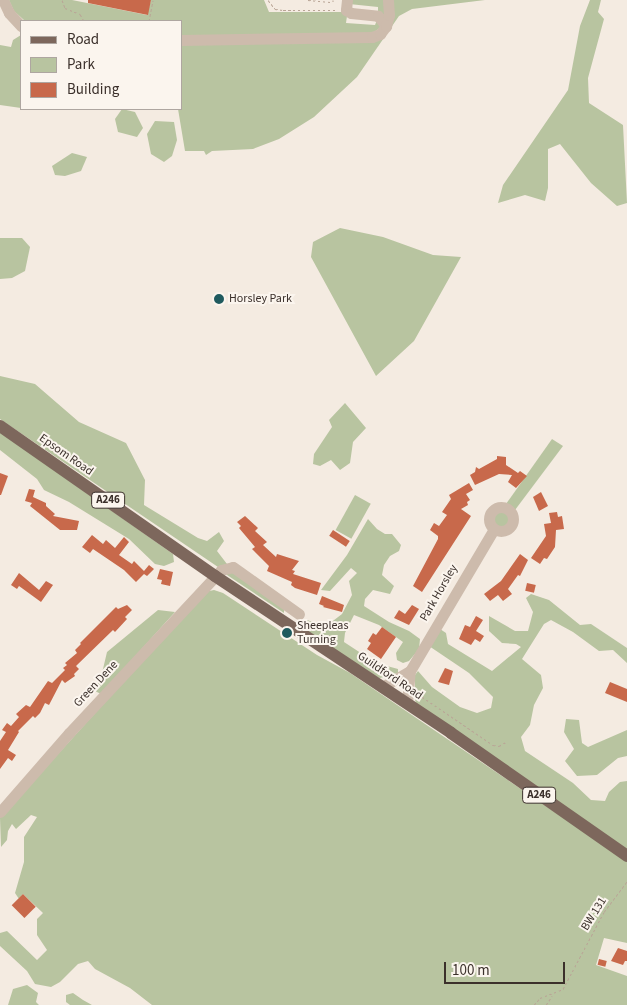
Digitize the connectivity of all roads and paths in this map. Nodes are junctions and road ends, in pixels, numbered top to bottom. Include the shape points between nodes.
1 (3, 0) edge
2 (62, 0) edge
3 (154, 0) edge
4 (268, 0) edge
5 (308, 0) edge
6 (333, 0) edge
7 (388, 0) edge
8 (347, 5) edge
9 (83, 20) edge
10 (149, 20) edge
11 (20, 25) edge
12 (386, 26) junction
13 (182, 40) edge
14 (0, 426) edge
15 (494, 529) dead end
16 (215, 576) junction
17 (299, 614) dead end
18 (410, 671) junction
19 (382, 687) junction
20 (409, 688) junction
21 (407, 703) junction
22 (506, 742) dead end
23 (0, 812) edge
24 (627, 856) edge
25 (627, 881) edge
26 (552, 995) junction
27 (534, 1005) edge
28 (546, 1005) edge

1 - 11 street via 8,13
2 - 9 path via 65,8 80,14
3 - 10 path
4 - 8 path via 275,8 283,10
5 - 6 path
7 - 12 street
8 - 12 street via 351,13 378,16
12 - 13 street via 380,34 372,37
14 - 16 main road, Epsom Road / A246
15 - 18 street, Park Horsley
16 - 17 street via 221,570 233,567
16 - 19 main road, Guildford Road / A246
16 - 23 street, Green Dene
18 - 19 street, Park Horsley
18 - 20 street, Park Horsley
19 - 21 main road, Guildford Road / A246
20 - 21 street, Park Horsley
20 - 22 path via 493,745
21 - 24 main road, Guildford Road / A246
25 - 26 path, BW 131 via 604,912 563,989
26 - 27 path via 540,998
26 - 28 path

